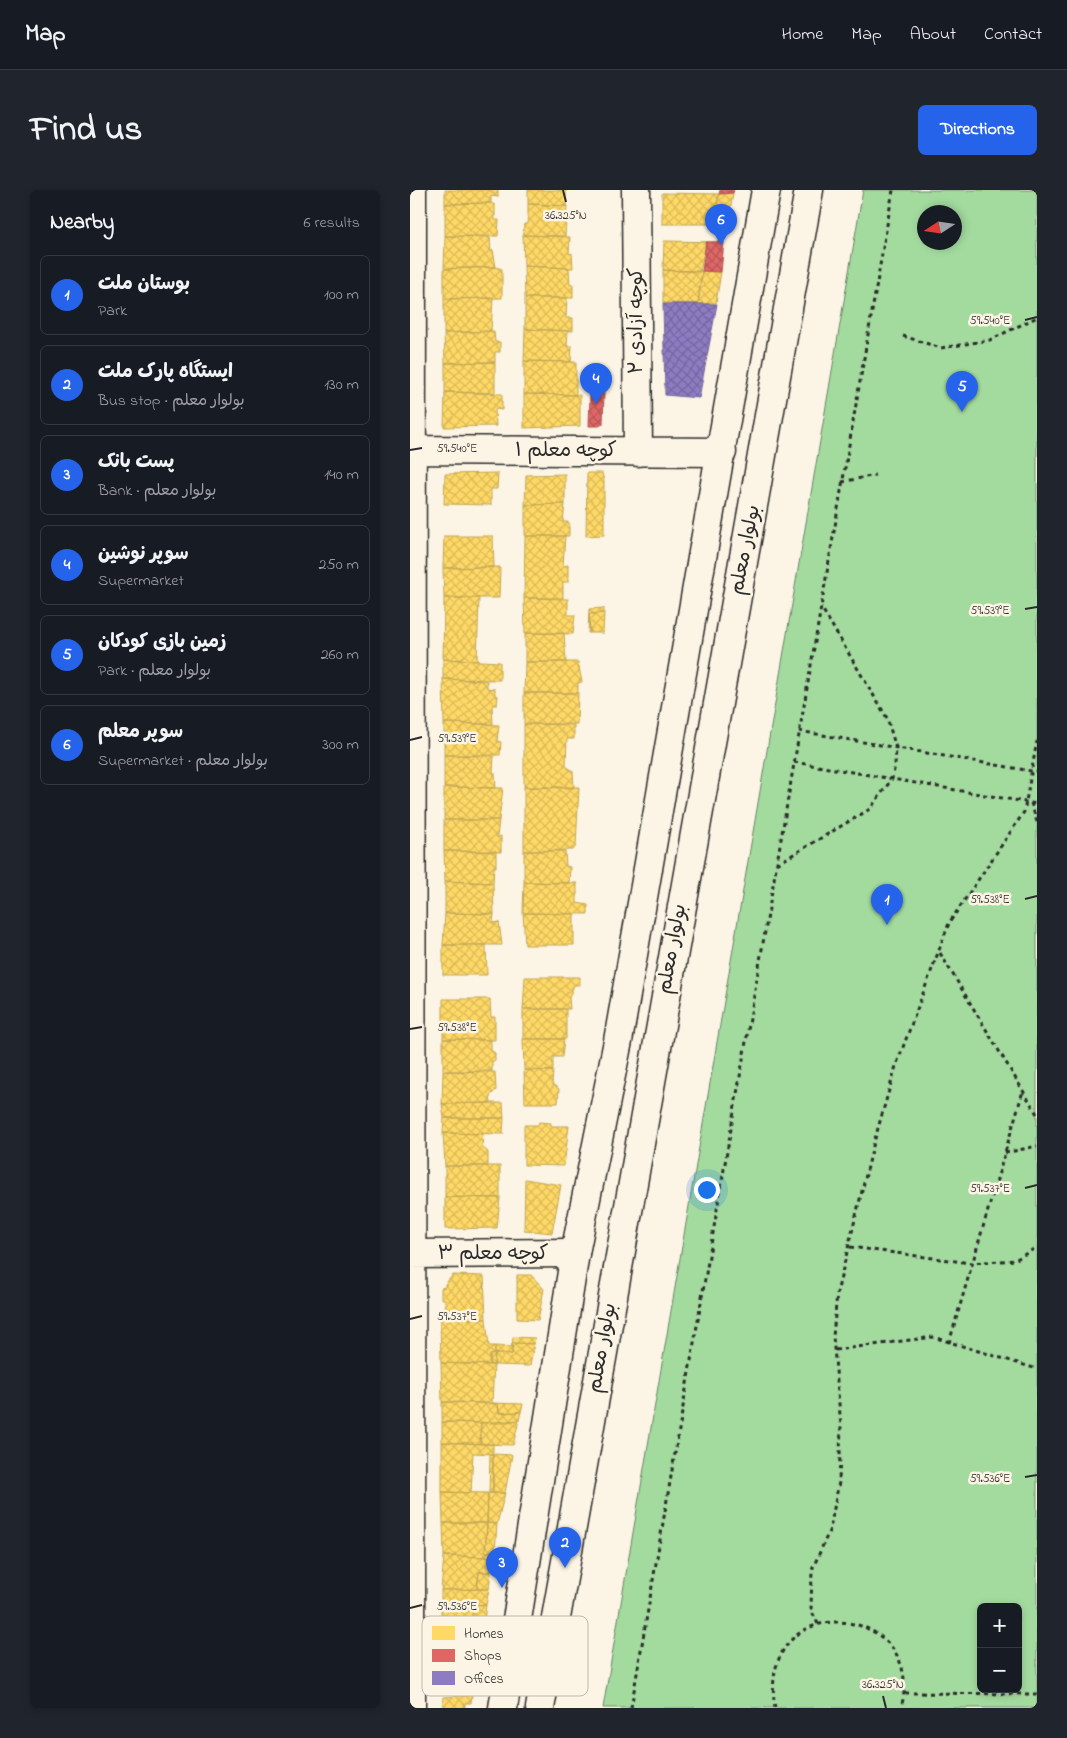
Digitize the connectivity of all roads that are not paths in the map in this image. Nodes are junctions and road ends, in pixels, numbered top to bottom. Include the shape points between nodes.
1 (412, 190) edge
2 (636, 190) edge
3 (766, 190) edge
4 (809, 190) edge
5 (411, 450) edge
6 (638, 452) junction
7 (722, 452) junction
8 (575, 1253) junction
9 (410, 1254) edge
10 (618, 1260) junction
11 (518, 1616) edge
12 (556, 1616) edge
13 (411, 1708) edge

1 - 5 main road
2 - 6 main road, کوچه آزادی ۲
3 - 7 main road, بولوار معلم
4 - 10 main road, بولوار معلم
5 - 6 main road, کوچه معلم ۱
5 - 9 main road
6 - 7 main road, کوچه معلم ۱
7 - 8 main road, بولوار معلم via 618,1041
8 - 9 main road, کوچه معلم ۳
8 - 10 main road, کوچه معلم ۳
8 - 11 main road, بولوار معلم
9 - 13 main road
10 - 12 main road, بولوار معلم

